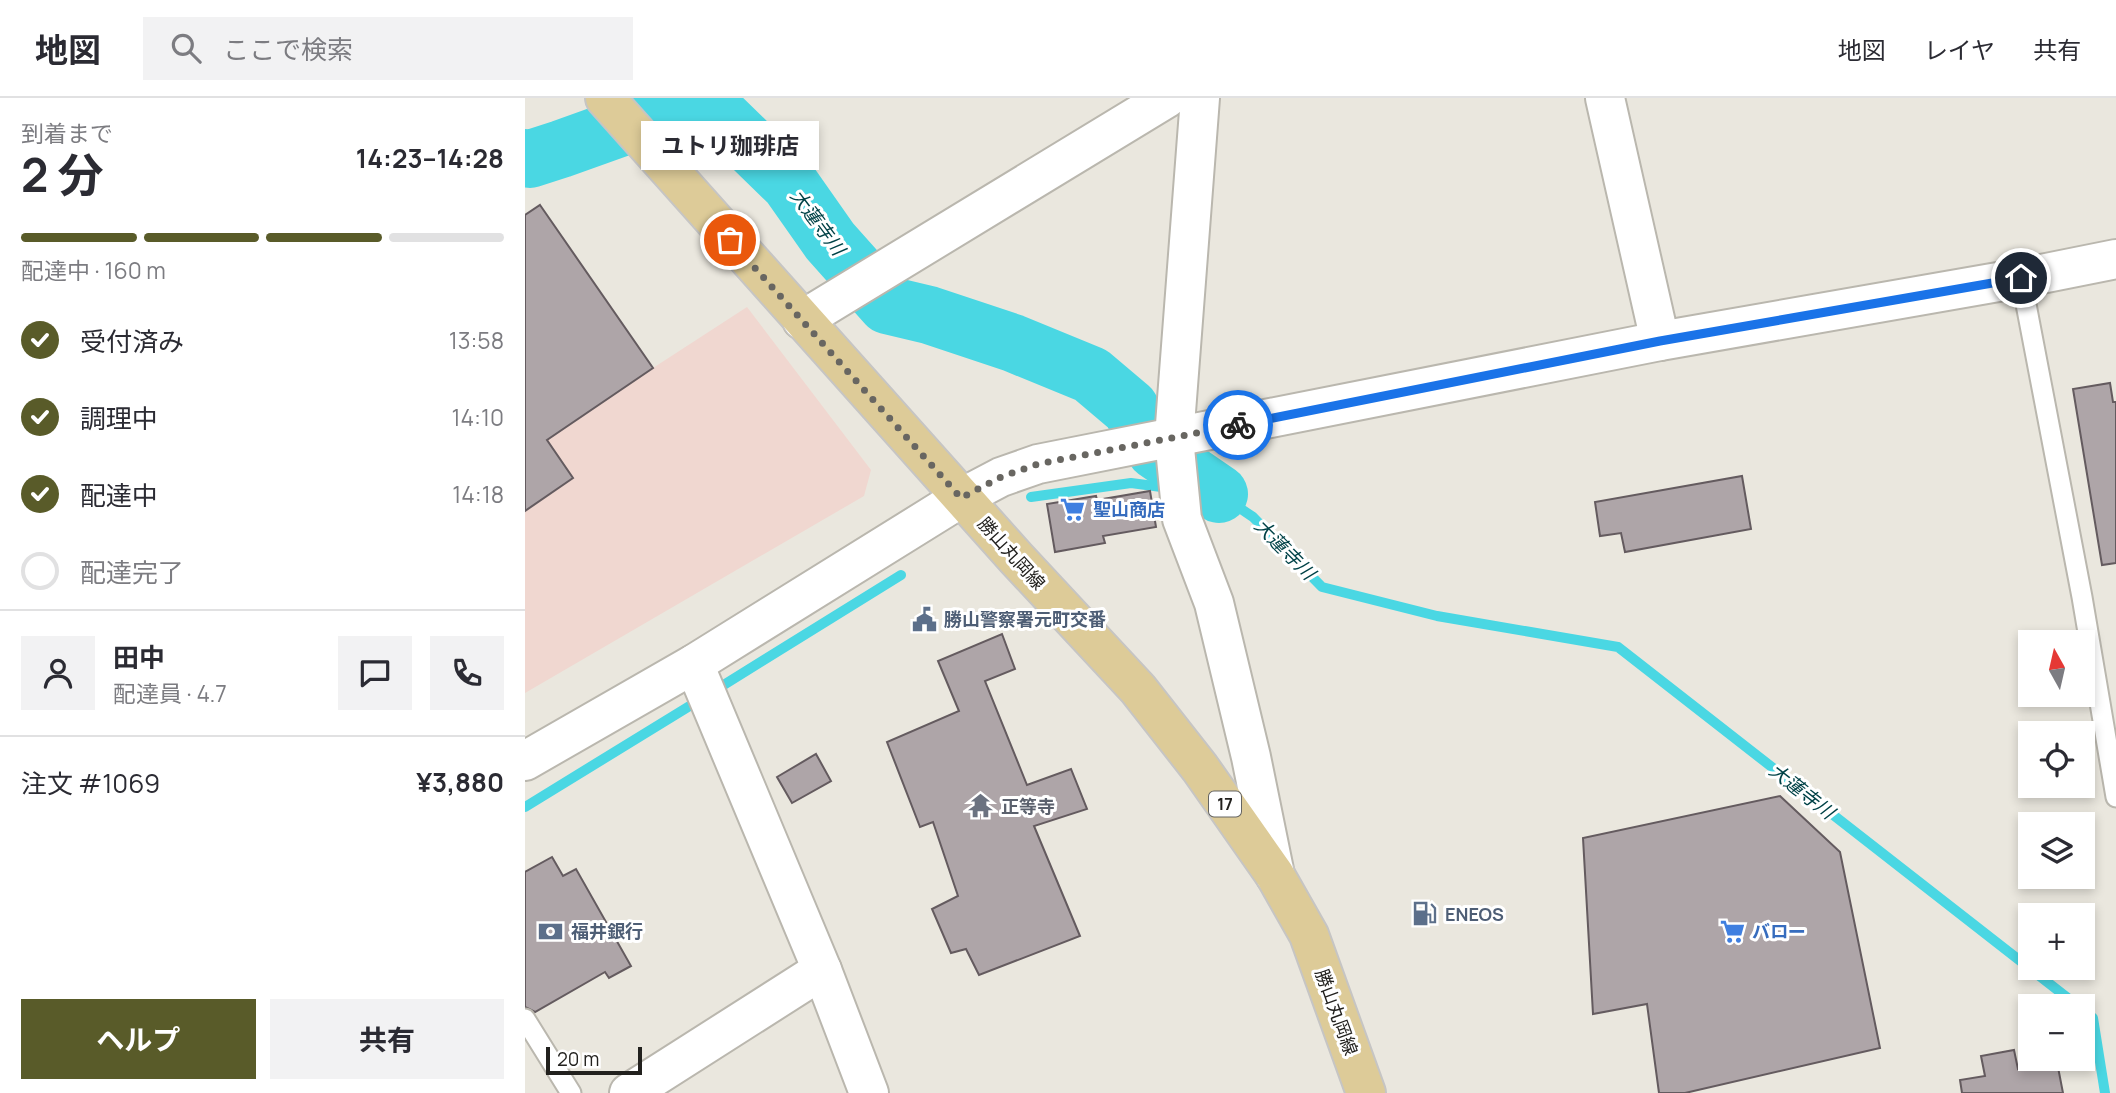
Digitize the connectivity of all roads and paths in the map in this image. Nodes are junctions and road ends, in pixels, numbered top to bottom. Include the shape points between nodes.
1 (605, 98) edge
2 (1167, 98) edge
3 (1200, 98) edge
4 (1605, 98) edge
5 (2116, 259) edge
6 (2021, 278) junction
7 (802, 320) junction
8 (1660, 341) junction
9 (1174, 438) junction
10 (961, 498) junction
11 (694, 664) junction
12 (525, 761) edge
13 (2116, 797) edge
14 (1275, 875) junction
15 (822, 970) junction
16 (525, 1020) edge
17 (571, 1093) edge
18 (629, 1093) edge
19 (869, 1093) edge
20 (1366, 1093) edge

1 - 7 main road, 勝山丸岡線 / 17
2 - 7 street
3 - 9 street
4 - 8 street
5 - 6 street
6 - 8 street
6 - 13 lane
7 - 10 main road, 勝山丸岡線 / 17
8 - 9 street
9 - 10 street via 1038,464
9 - 14 street via 1182,520 1214,603
10 - 11 street
10 - 14 main road, 勝山丸岡線 / 17 via 1138,689
11 - 12 street
11 - 15 street
14 - 20 main road, 勝山丸岡線 / 17 via 1309,935
15 - 18 street
15 - 19 street
16 - 17 lane

